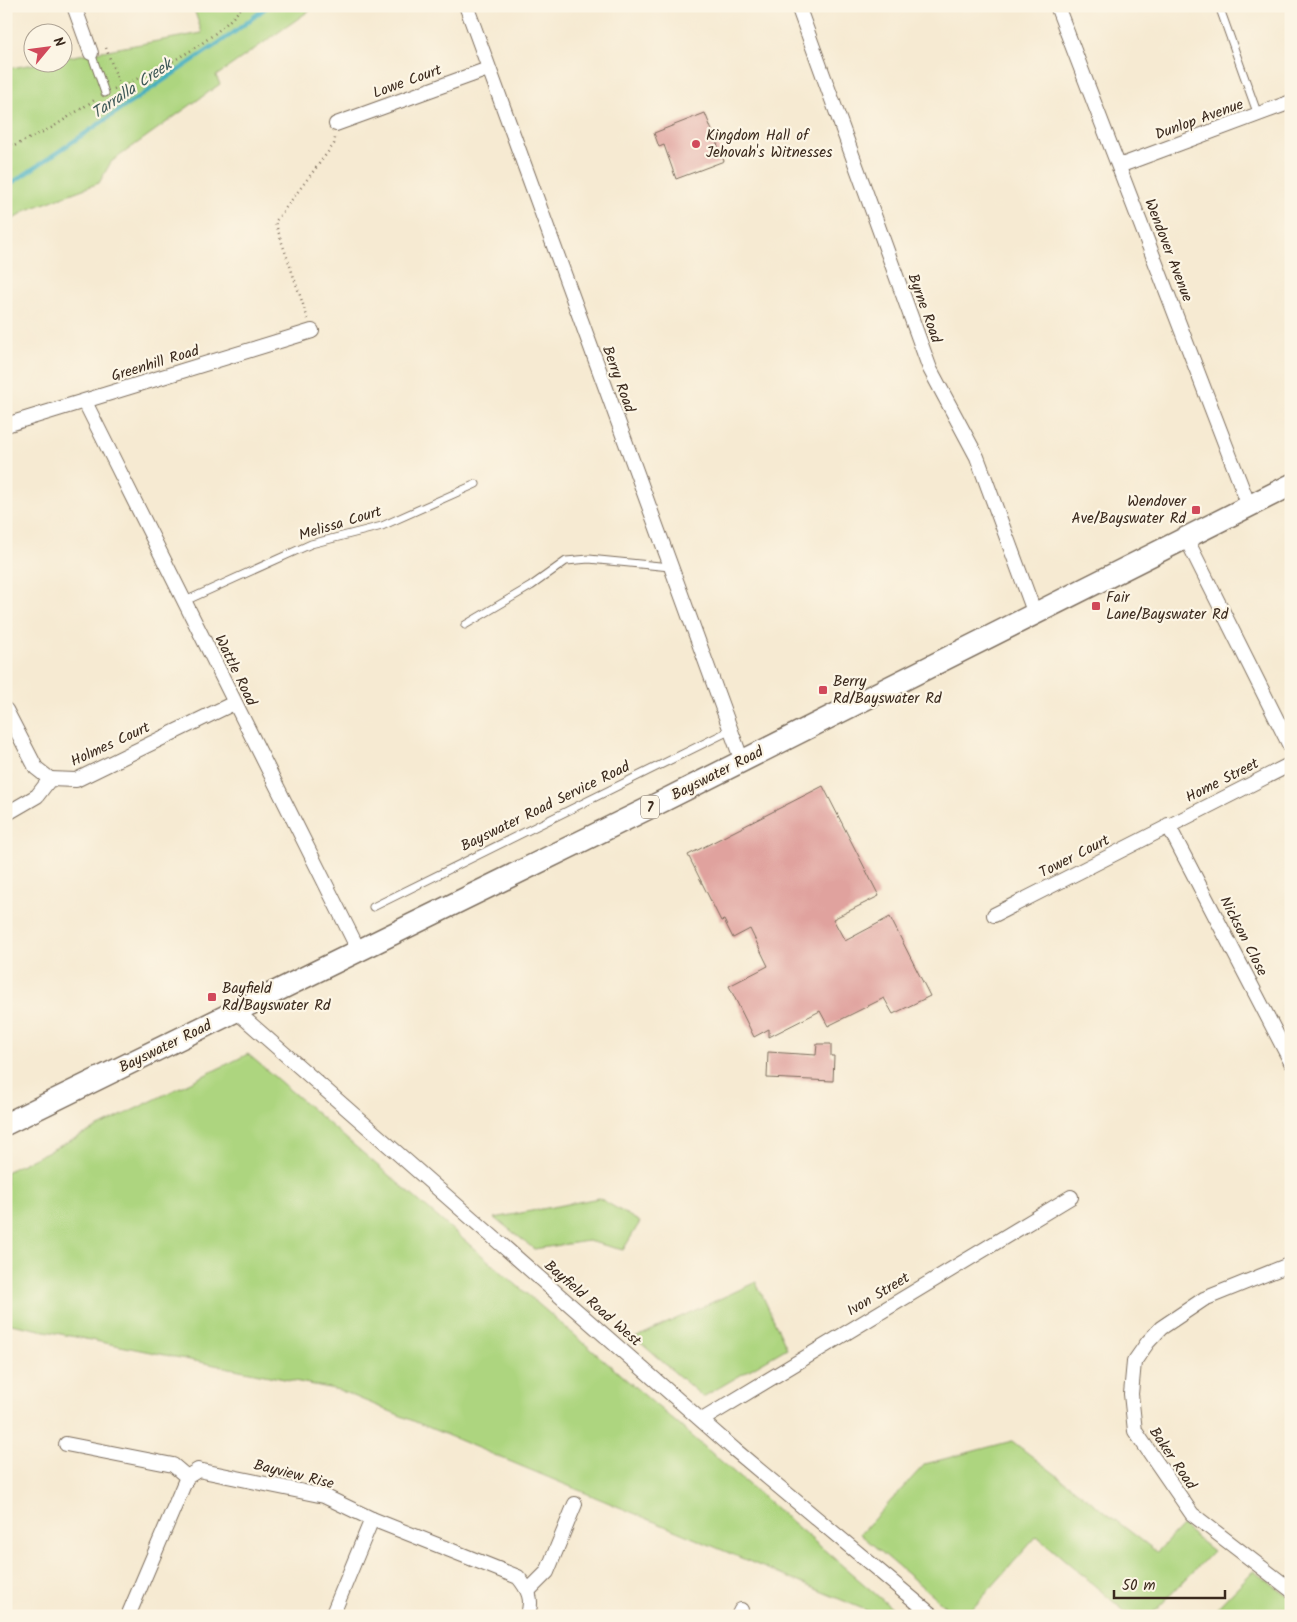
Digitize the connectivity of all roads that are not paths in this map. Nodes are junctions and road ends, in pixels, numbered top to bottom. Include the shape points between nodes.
1 (74, 6) edge
2 (798, 6) edge
3 (1057, 6) edge
4 (1219, 6) edge
5 (467, 8) dead end
6 (91, 53) joint
7 (488, 69) junction
8 (105, 93) road end
9 (1291, 102) edge
10 (1258, 114) junction
11 (336, 124) road end
12 (1119, 166) junction
13 (312, 331) road end
14 (84, 402) junction
15 (6, 425) edge
16 (476, 484) dead end
17 (1291, 485) edge
18 (1250, 506) junction
19 (1186, 538) junction
20 (670, 567) junction
21 (185, 601) junction
22 (1035, 614) junction
23 (465, 625) dead end
24 (234, 703) junction
25 (6, 710) edge
26 (731, 730) junction
27 (1291, 748) edge
28 (742, 761) junction
29 (1291, 764) edge
30 (50, 778) junction
31 (6, 814) edge
32 (1168, 825) junction
33 (373, 908) dead end
34 (994, 915) dead end
35 (359, 951) junction
36 (236, 1011) junction
37 (1291, 1062) edge
38 (6, 1124) edge
39 (1071, 1197) dead end
40 (1291, 1264) edge
41 (702, 1420) junction
42 (66, 1444) dead end
43 (187, 1477) junction
44 (575, 1504) dead end
45 (372, 1519) junction
46 (529, 1590) junction
47 (1291, 1590) edge
48 (128, 1616) edge
49 (332, 1616) edge
50 (527, 1616) edge
51 (932, 1616) edge

1 - 6 street
2 - 22 street, Byrne Road via 930,368 977,457
3 - 12 street, Wendover Avenue
4 - 10 lane
5 - 7 street, Berry Road
6 - 8 lane
7 - 11 street, Lowe Court
7 - 20 street, Berry Road
9 - 10 street, Dunlop Avenue
10 - 12 street, Dunlop Avenue
12 - 18 street, Wendover Avenue
13 - 14 street, Greenhill Road
14 - 15 street, Greenhill Road
14 - 21 street, Wattle Road
16 - 21 lane, Melissa Court via 382,526 311,544
17 - 18 main road, Bayswater Road / 7
18 - 19 main road, Bayswater Road / 7
19 - 22 main road, Bayswater Road / 7
19 - 27 street
20 - 23 lane via 589,559 566,561
20 - 26 street, Berry Road
21 - 24 street, Wattle Road
22 - 28 main road, Bayswater Road / 7
24 - 30 street, Holmes Court via 76,780
24 - 35 street, Wattle Road
25 - 30 street via 36,768
26 - 28 street, Berry Road
26 - 33 lane, Bayswater Road Service Road
28 - 35 main road, Bayswater Road / 7
29 - 32 street, Home Street
30 - 31 street via 37,796
32 - 34 street, Tower Court
32 - 37 street, Nickson Close
35 - 36 main road, Bayswater Road / 7
36 - 38 main road, Bayswater Road / 7
36 - 41 street, Bayfield Road West
39 - 41 street, Ivon Street
40 - 47 street, Baker Road via 1204,1299 1161,1328 1134,1362 1131,1394 1135,1431 1192,1514
41 - 51 street, Bayfield Road West
42 - 43 street via 173,1465
43 - 45 street, Bayview Rise via 198,1470 316,1494
43 - 48 street
44 - 46 street via 547,1572
45 - 46 street, Bayview Rise via 518,1577
45 - 49 street
46 - 50 street via 530,1610

